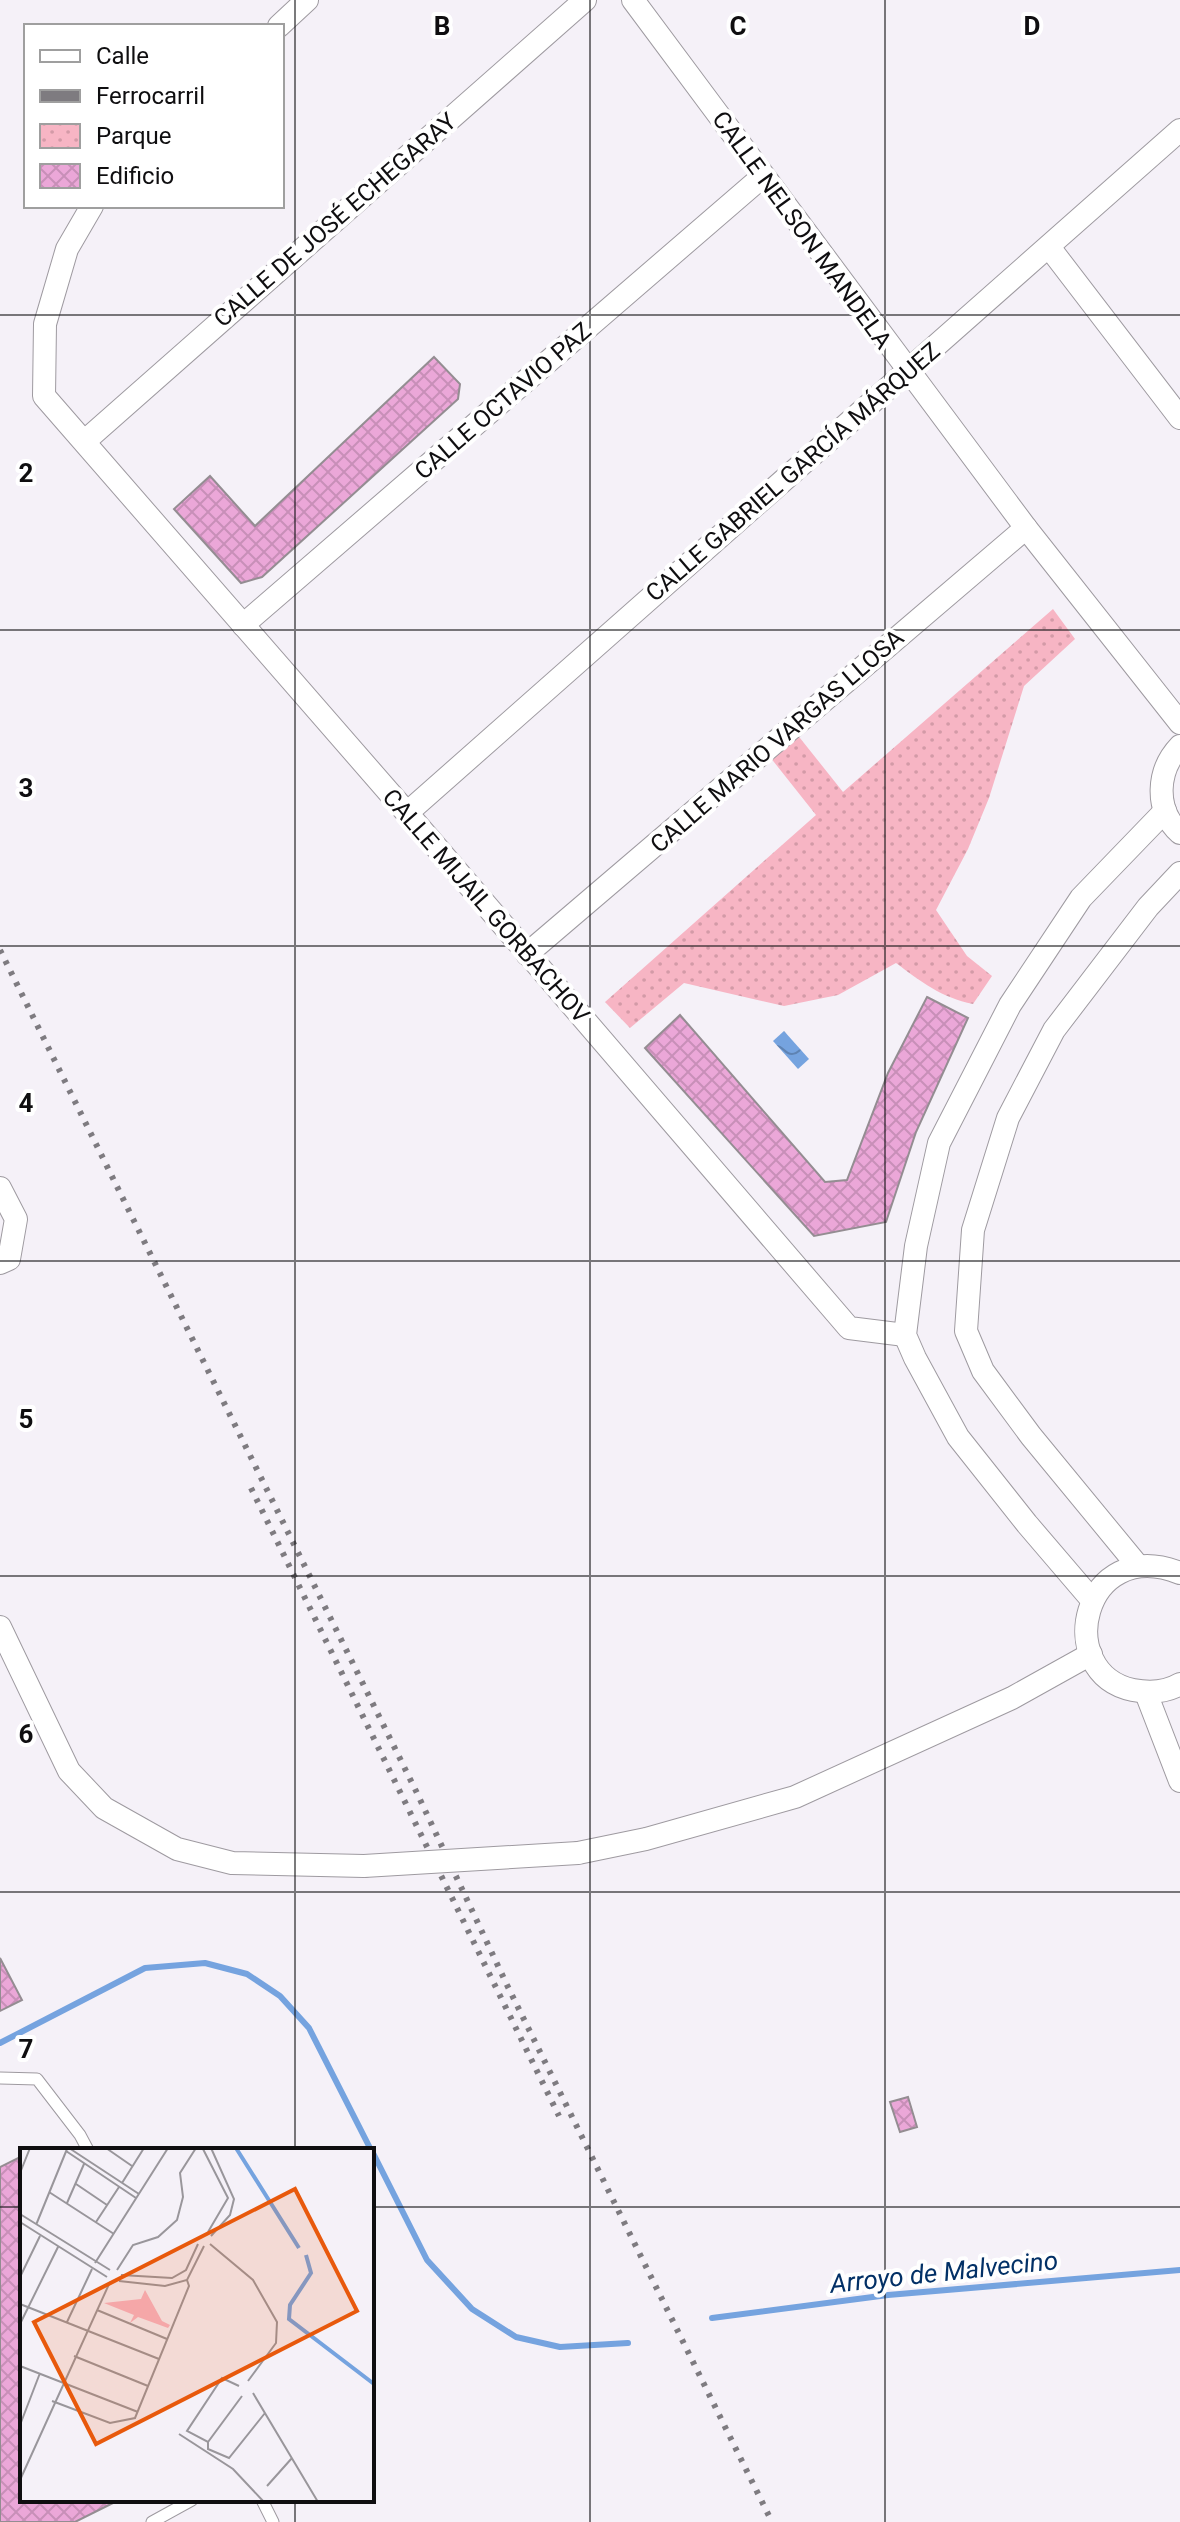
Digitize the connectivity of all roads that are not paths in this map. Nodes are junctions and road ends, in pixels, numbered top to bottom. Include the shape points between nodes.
1 (307, 0) edge
2 (585, 0) edge
3 (633, 0) edge
4 (281, 24) edge
5 (1180, 130) edge
6 (763, 176) junction
7 (91, 208) edge
8 (1049, 247) junction
9 (907, 371) junction
10 (1180, 418) edge
11 (85, 441) junction
12 (1026, 528) junction
13 (243, 625) junction
14 (1180, 723) edge
15 (1180, 746) edge
16 (1165, 811) junction
17 (407, 813) junction
18 (1180, 833) edge
19 (1180, 873) edge
20 (527, 954) junction
21 (0, 1188) edge
22 (4, 1261) edge
23 (905, 1335) junction
24 (1138, 1566) junction
25 (1180, 1573) edge
26 (1092, 1600) junction
27 (0, 1627) edge
28 (1091, 1654) junction
29 (1180, 1684) edge
30 (1146, 1693) junction
31 (1180, 1781) edge
32 (0, 2078) edge
33 (87, 2148) edge
34 (188, 2502) edge
35 (263, 2502) edge
36 (152, 2522) edge
37 (273, 2522) edge

1 - 4 street
2 - 11 street, CALLE DE JOSÉ ECHEGARAY
3 - 6 street, CALLE NELSON MANDELA
5 - 8 street, CALLE GABRIEL GARCÍA MÁRQUEZ
6 - 9 street, CALLE NELSON MANDELA
6 - 13 street, CALLE OCTAVIO PAZ
7 - 11 street, CALLE MIJAIL GORBACHOV via 67,249 45,324 44,396
8 - 9 street, CALLE GABRIEL GARCÍA MÁRQUEZ
8 - 10 street
9 - 12 street, CALLE NELSON MANDELA
9 - 17 street, CALLE GABRIEL GARCÍA MÁRQUEZ
11 - 13 street, CALLE MIJAIL GORBACHOV
12 - 14 street, CALLE NELSON MANDELA
12 - 20 street, CALLE MARIO VARGAS LLOSA
13 - 17 street, CALLE MIJAIL GORBACHOV
15 - 16 street via 1162,778
16 - 18 street
16 - 23 street via 1081,898 1010,1005 939,1143 916,1246
17 - 20 street, CALLE MIJAIL GORBACHOV
19 - 24 street via 1054,1030 1008,1118 973,1230 966,1331 983,1371
20 - 23 street, CALLE MIJAIL GORBACHOV via 849,1328
21 - 22 street via 16,1219
23 - 26 street via 958,1437
24 - 25 street via 1159,1565
24 - 26 street via 1119,1572
26 - 28 street via 1086,1620
27 - 28 street, bridge via 69,1771 104,1808 177,1849 232,1863 364,1866 578,1853 646,1839 795,1797 1012,1698
28 - 30 street via 1107,1677
29 - 30 street
30 - 31 street
32 - 33 lane via 37,2079
34 - 36 lane
35 - 37 lane

